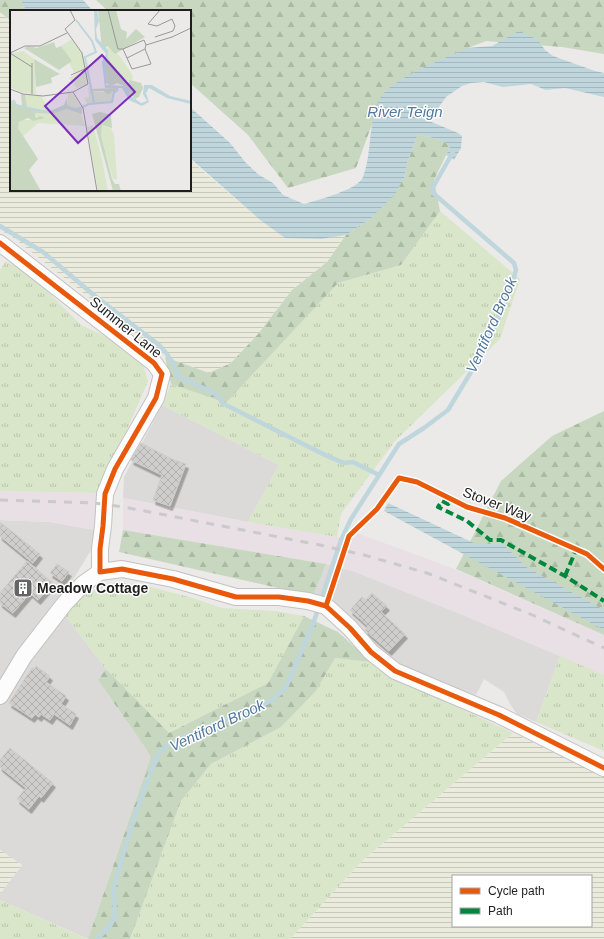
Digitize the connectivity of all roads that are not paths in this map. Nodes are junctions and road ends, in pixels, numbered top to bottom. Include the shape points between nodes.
1 (0, 243) edge
2 (100, 572) junction
3 (0, 696) edge
4 (604, 768) edge

1 - 2 street, Summer Lane via 154,363 162,374 156,398 115,469 105,494
2 - 3 street via 82,584 65,604 24,656
2 - 4 street via 122,569 236,598 280,597 326,606 371,652 396,671 499,715

